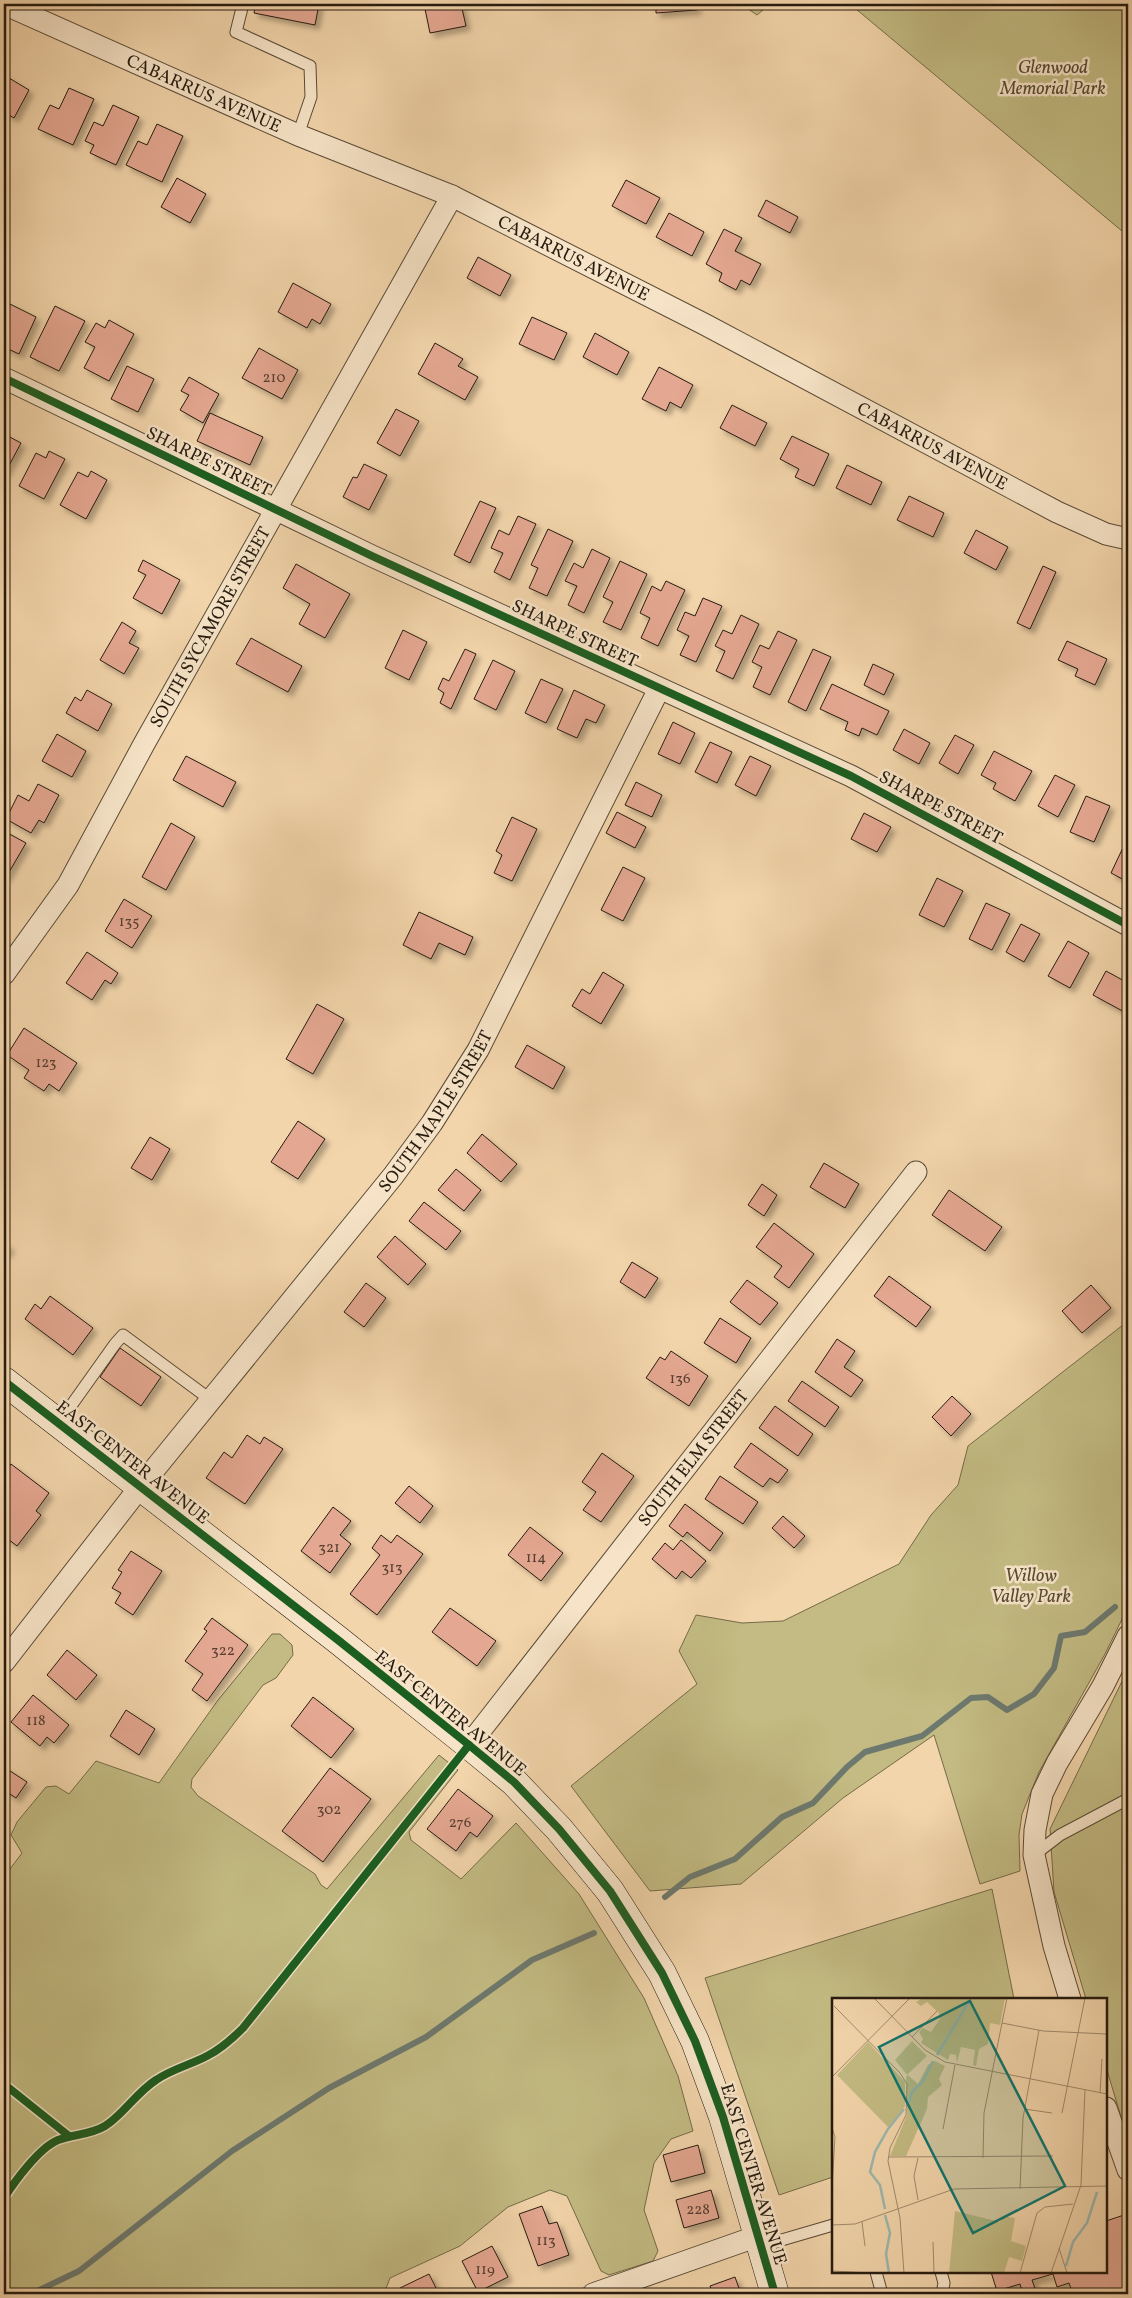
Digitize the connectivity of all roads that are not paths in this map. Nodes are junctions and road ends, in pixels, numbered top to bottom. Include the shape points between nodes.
1 (4, 4) edge
2 (243, 4) edge
3 (298, 135) junction
4 (452, 196) junction
5 (4, 378) edge
6 (276, 509) junction
7 (1128, 539) edge
8 (659, 689) junction
9 (1128, 925) edge
10 (6, 967) edge
11 (916, 1172) dead end
12 (4, 1381) edge
13 (211, 1400) junction
14 (58, 1424) junction
15 (140, 1487) junction
16 (1128, 1636) edge
17 (4, 1662) edge
18 (469, 1745) junction
19 (1128, 1799) edge
20 (1034, 1855) junction
21 (1070, 1998) edge
22 (1107, 2110) edge
23 (1126, 2157) edge
24 (832, 2225) edge
25 (759, 2241) junction
26 (876, 2273) edge
27 (941, 2273) edge
28 (593, 2294) edge
29 (775, 2294) edge
30 (882, 2294) edge
31 (942, 2294) edge

1 - 3 street, CABARRUS AVENUE
2 - 3 lane via 236,32 310,66 310,97
3 - 4 street, CABARRUS AVENUE
4 - 6 street, SOUTH SYCAMORE STREET
4 - 7 street, CABARRUS AVENUE via 704,324 1057,512 1106,534
5 - 6 street, SHARPE STREET
6 - 8 street, SHARPE STREET
6 - 10 street, SOUTH SYCAMORE STREET via 68,885
8 - 9 street, SHARPE STREET via 851,776
8 - 13 street, SOUTH MAPLE STREET via 478,1050 432,1123 393,1176
11 - 18 street, SOUTH ELM STREET
12 - 14 street, EAST CENTER AVENUE
13 - 14 lane via 123,1335
13 - 15 street, SOUTH MAPLE STREET
14 - 15 street, EAST CENTER AVENUE
15 - 17 street, SOUTH MAPLE STREET
15 - 18 street, EAST CENTER AVENUE
16 - 20 street via 1042,1794 1034,1830
18 - 25 street, EAST CENTER AVENUE via 514,1782 559,1829 610,1891 662,1973 695,2041 720,2109
19 - 20 lane via 1060,1835
20 - 21 street via 1054,1946
22 - 23 street
24 - 25 lane
25 - 28 street
25 - 29 street, EAST CENTER AVENUE
26 - 30 lane
27 - 31 lane

